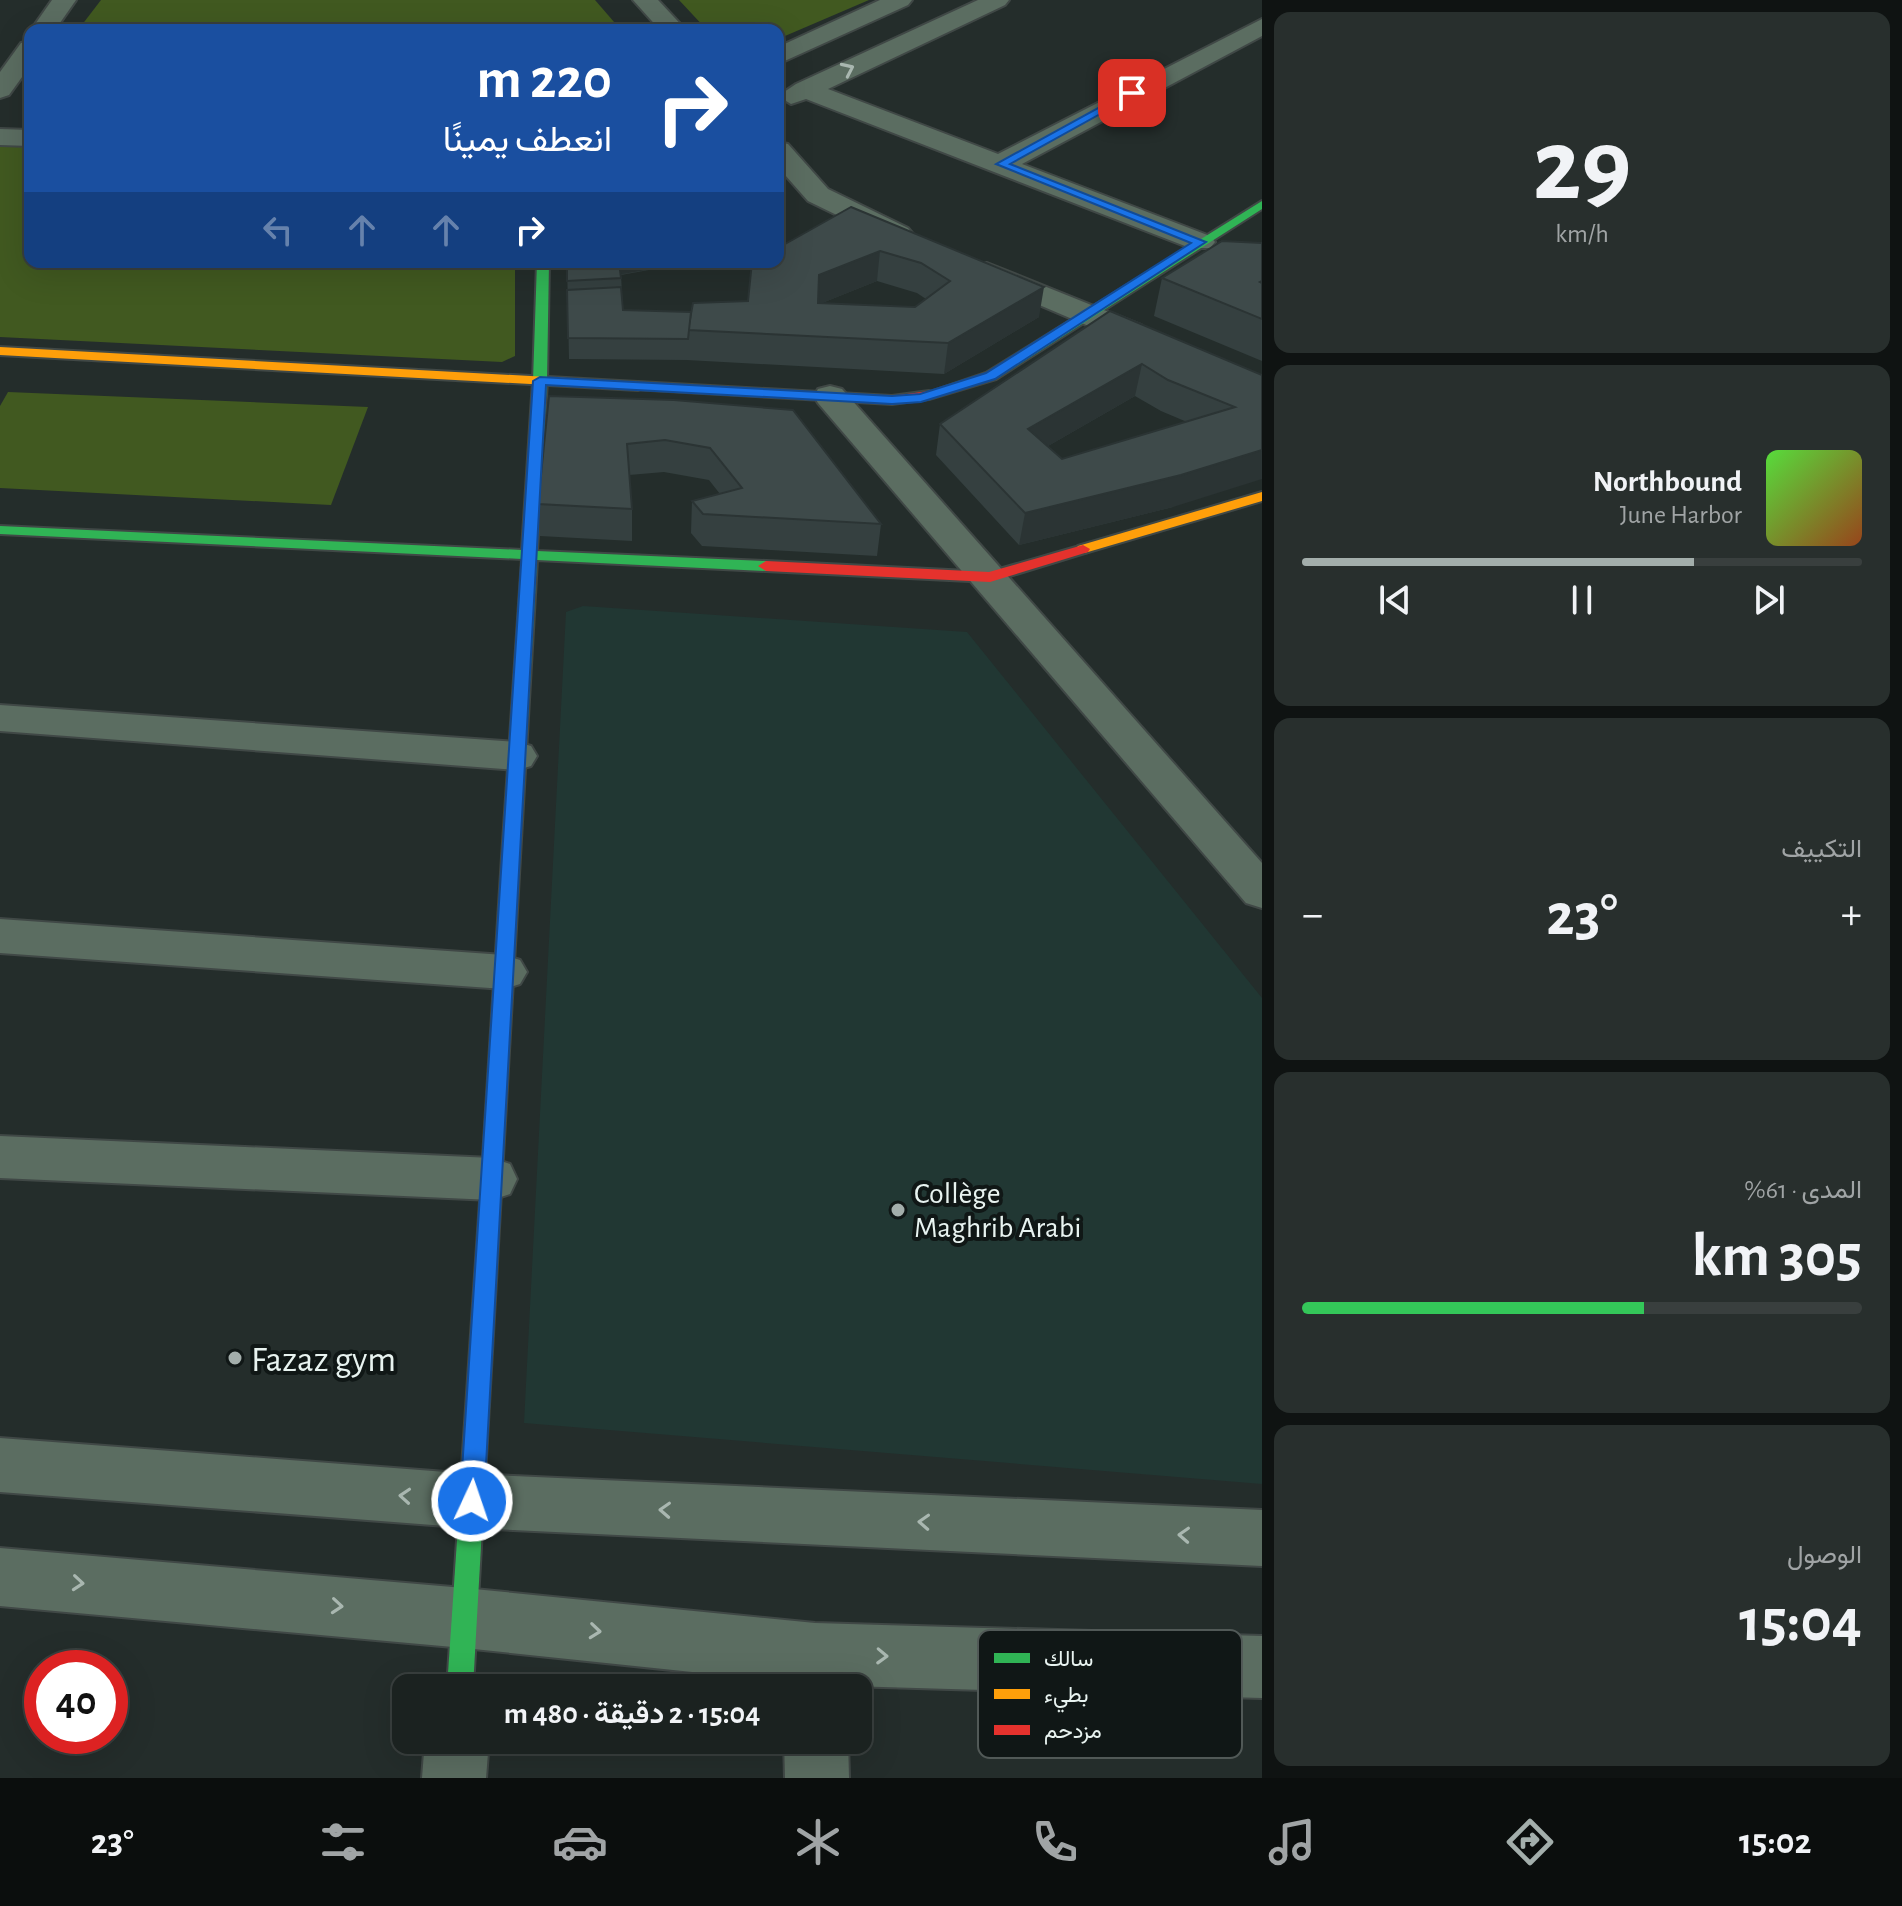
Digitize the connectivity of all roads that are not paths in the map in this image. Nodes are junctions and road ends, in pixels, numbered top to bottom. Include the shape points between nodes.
1 (64, 0) edge
2 (645, 0) edge
3 (900, 0) edge
4 (997, 0) edge
5 (47, 24) edge
6 (668, 24) edge
7 (1262, 26) edge
8 (784, 53) edge
9 (24, 60) edge
10 (805, 89) junction
11 (5, 99) edge
12 (784, 99) edge
13 (0, 137) edge
14 (24, 138) edge
15 (1001, 164) junction
16 (791, 184) edge
17 (1262, 204) edge
18 (1200, 242) junction
19 (931, 248) edge
20 (959, 260) edge
21 (543, 268) edge
22 (1089, 316) junction
23 (1161, 344) edge
24 (0, 351) edge
25 (540, 381) junction
26 (830, 396) junction
27 (1262, 496) edge
28 (0, 530) edge
29 (529, 557) junction
30 (990, 577) junction
31 (0, 718) edge
32 (517, 756) junction
33 (1262, 892) edge
34 (0, 936) edge
35 (504, 972) junction
36 (0, 1157) edge
37 (492, 1179) junction
38 (0, 1465) edge
39 (472, 1501) junction
40 (1262, 1538) edge
41 (0, 1577) edge
42 (464, 1618) junction
43 (1242, 1667) edge
44 (1262, 1667) edge
45 (978, 1670) edge
46 (815, 1671) edge
47 (461, 1674) edge
48 (456, 1754) edge
49 (816, 1754) edge
50 (454, 1778) edge
51 (817, 1778) edge

1 - 5 street
2 - 6 street
3 - 8 street
10 -> 4 street
7 - 15 street
9 - 11 street
10 - 12 street
10 - 15 street
13 - 14 street
15 - 18 street
16 - 19 street
17 - 18 street
18 - 22 street
20 - 22 street
21 - 25 street
22 - 23 street
22 - 26 street via 991,376 955,389 892,400
24 - 25 street
25 - 26 street
25 - 29 street
26 - 30 street
27 - 30 street
28 - 29 street
29 - 30 street
29 - 32 street
30 - 33 street
31 - 32 street
32 - 35 street
34 - 35 street
35 - 37 street
36 - 37 street
37 - 39 street
39 -> 38 street
40 -> 39 street
39 - 42 street
41 -> 42 street
42 -> 46 street
42 - 47 street
43 -> 44 street
46 -> 45 street
48 - 50 street
49 - 51 street

